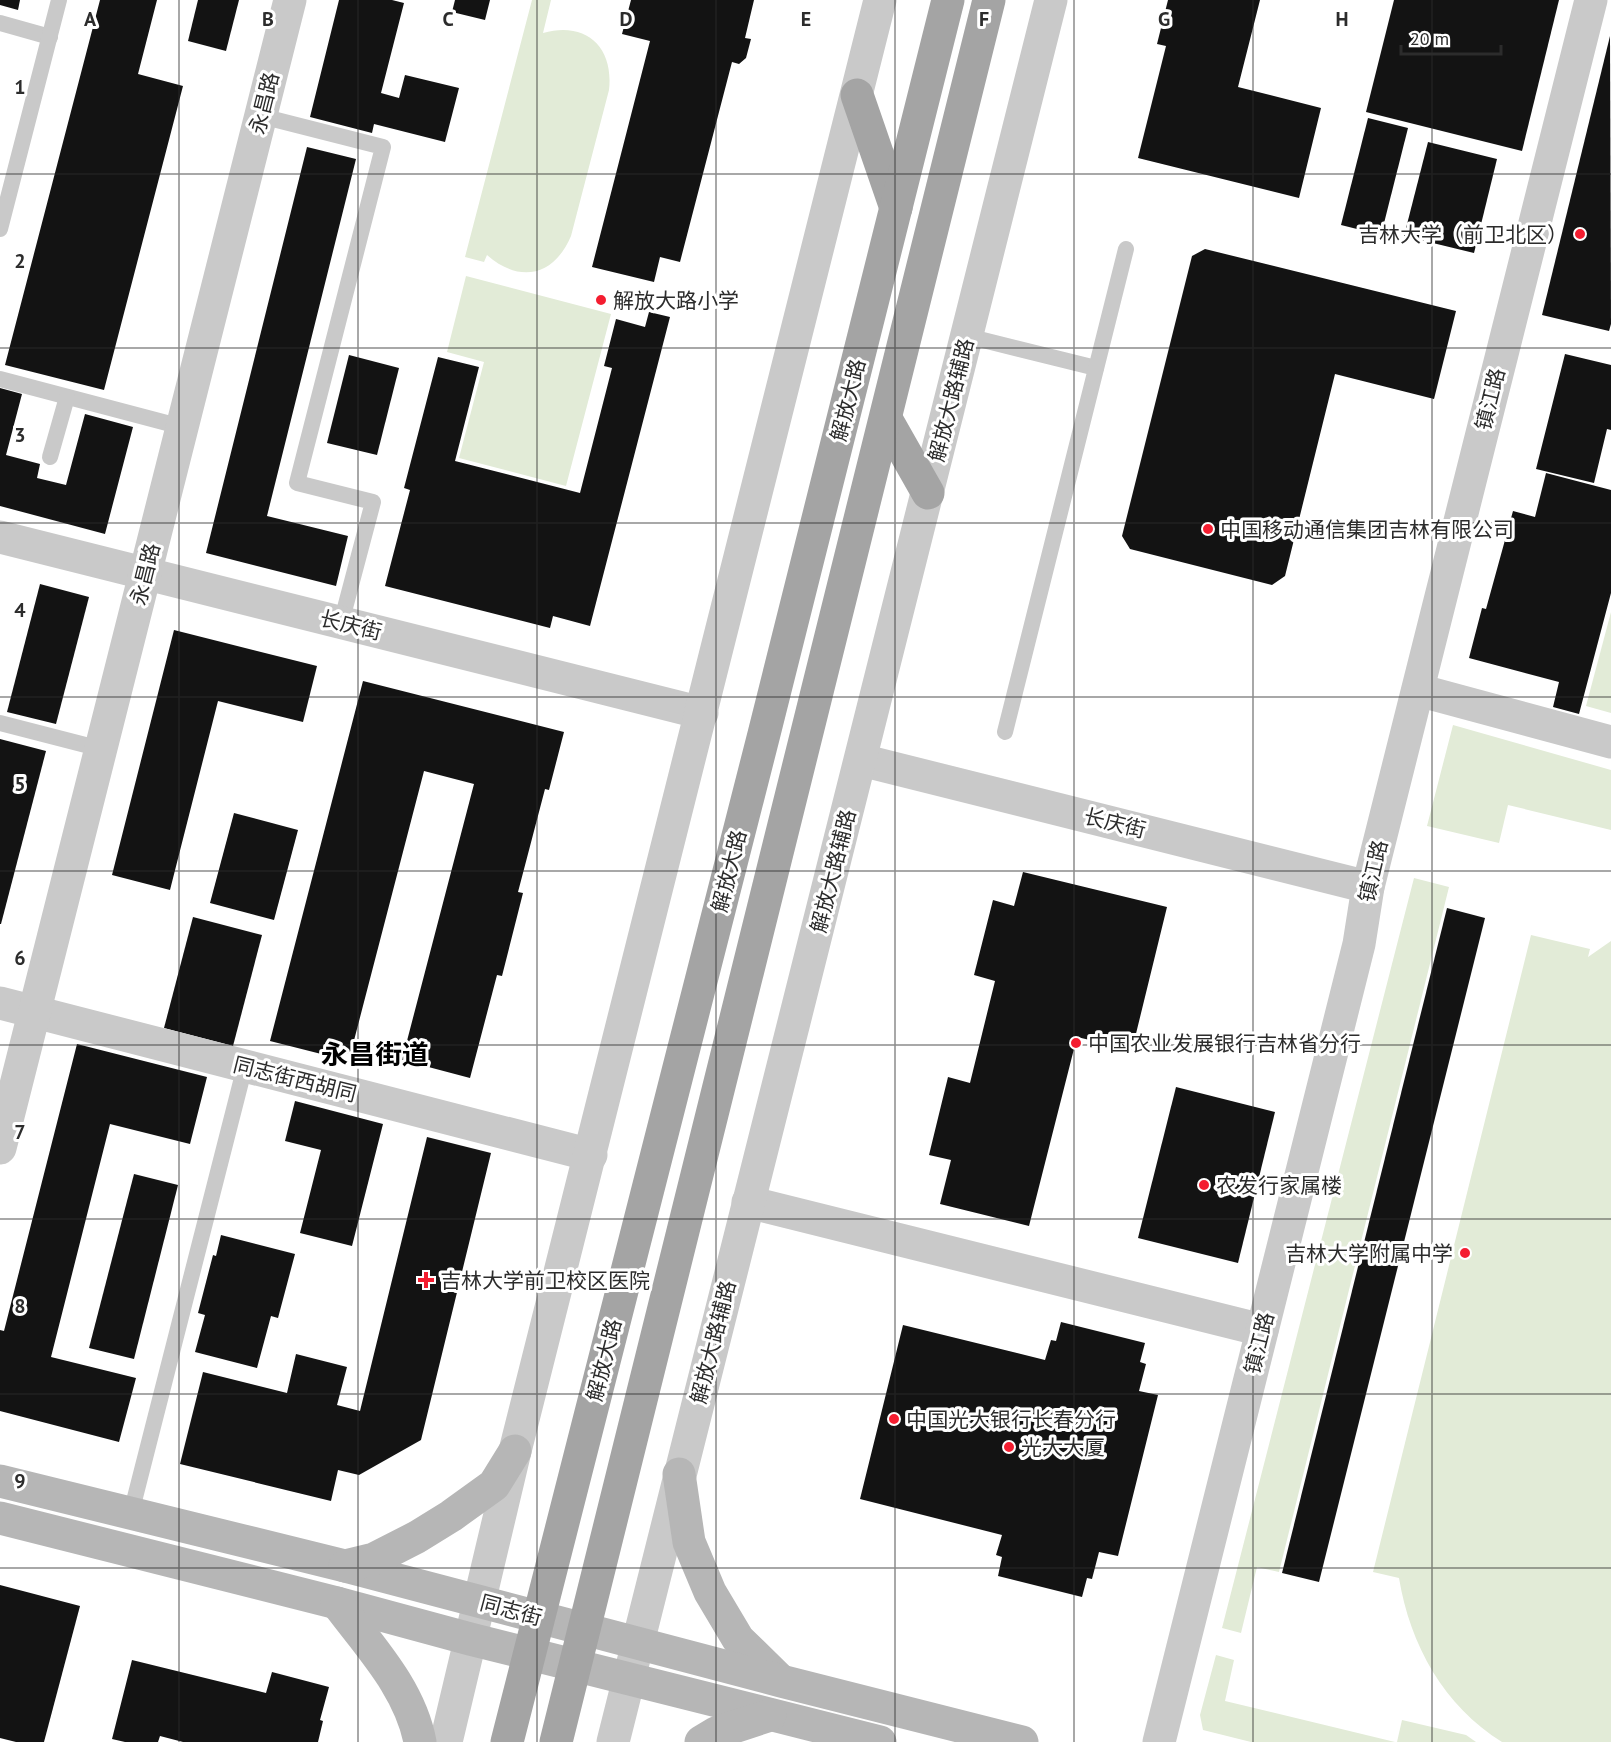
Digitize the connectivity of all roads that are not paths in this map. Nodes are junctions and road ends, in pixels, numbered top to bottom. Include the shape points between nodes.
1 (59, 0) edge
2 (290, 0) edge
3 (880, 0) edge
4 (948, 0) edge
5 (989, 0) edge
6 (1051, 0) edge
7 (1591, 0) edge
8 (0, 23) edge
9 (50, 37) junction
10 (856, 95) junction
11 (261, 116) junction
12 (896, 208) junction
13 (0, 229) edge
14 (1126, 249) dead end
15 (967, 336) junction
16 (1096, 368) junction
17 (0, 379) edge
18 (66, 397) junction
19 (886, 419) junction
20 (182, 427) junction
21 (50, 457) dead end
22 (928, 493) junction
23 (0, 537) edge
24 (145, 573) junction
25 (341, 622) junction
26 (1418, 690) junction
27 (702, 713) junction
28 (0, 723) edge
29 (1005, 732) dead end
30 (1611, 742) edge
31 (101, 749) junction
32 (861, 760) junction
33 (1368, 886) junction
34 (0, 1003) edge
35 (34, 1012) junction
36 (245, 1066) junction
37 (0, 1148) edge
38 (591, 1155) junction
39 (748, 1202) junction
40 (1262, 1330) junction
41 (515, 1451) junction
42 (679, 1474) junction
43 (0, 1482) edge
44 (131, 1513) junction
45 (0, 1518) edge
46 (345, 1566) junction
47 (479, 1602) junction
48 (337, 1603) junction
49 (538, 1617) junction
50 (585, 1629) junction
51 (470, 1639) junction
52 (637, 1644) junction
53 (529, 1654) junction
54 (575, 1666) junction
55 (628, 1679) junction
56 (781, 1681) junction
57 (770, 1715) junction
58 (420, 1742) edge
59 (446, 1742) edge
60 (507, 1742) edge
61 (556, 1742) edge
62 (613, 1742) edge
63 (701, 1742) edge
64 (880, 1742) edge
65 (1022, 1742) edge
66 (1159, 1742) edge

1 - 9 lane
2 - 11 street, 永昌路
3 - 10 street
4 - 12 main road, 解放大路
5 - 19 main road, 解放大路
6 - 15 street, 解放大路辅路
7 - 26 street, 镇江路
8 - 9 lane
9 - 13 lane
10 - 12 main road
10 - 27 street
11 - 20 street, 永昌路
11 - 25 lane via 383,147 297,483 372,502
12 - 49 main road, 解放大路
14 - 16 lane
15 - 16 lane
15 - 22 street, 解放大路辅路
16 - 29 lane
17 - 18 lane
18 - 20 lane
18 - 21 lane
19 - 22 main road
19 - 50 main road, 解放大路
20 - 24 street, 永昌路
22 - 32 street, 解放大路辅路
23 - 24 street, 长庆街
24 - 25 street, 长庆街
24 - 31 street, 永昌路
25 - 27 street, 长庆街
26 - 30 street
26 - 33 street, 镇江路
27 - 38 street
28 - 31 lane
31 - 35 street, 永昌路
32 - 33 street, 长庆街
32 - 39 street, 解放大路辅路
33 - 40 street, 镇江路 via 1356,956
34 - 35 street, 同志街西胡同
35 - 36 street, 同志街西胡同
35 - 37 street, 永昌路
36 - 38 street, 同志街西胡同
36 - 44 lane
38 - 41 street
39 - 40 street
39 - 42 street, 解放大路辅路
40 - 66 street, 镇江路
41 - 46 main road via 494,1485 451,1516 374,1559
41 - 47 street
42 - 52 street, 解放大路辅路
42 - 56 main road via 689,1542 710,1592 738,1639
43 - 44 main road, 同志街
44 - 46 main road, 同志街
45 - 48 main road, 同志街
46 - 47 main road, 同志街
47 - 49 main road, 同志街
47 - 51 street
48 - 51 main road, 同志街
48 - 58 main road via 392,1676
49 - 50 main road, 同志街
49 - 53 main road, 解放大路
50 - 52 main road, 同志街
50 - 54 main road, 解放大路
51 - 53 main road, 同志街
51 - 59 street
52 - 55 street, 解放大路辅路
52 - 56 main road, 同志街
53 - 54 main road, 同志街
53 - 60 main road, 解放大路
54 - 55 main road, 同志街
54 - 61 main road, 解放大路
55 - 57 main road, 同志街
55 - 62 street, 解放大路辅路
56 - 65 main road, 同志街
57 - 63 main road
57 - 64 main road, 同志街

